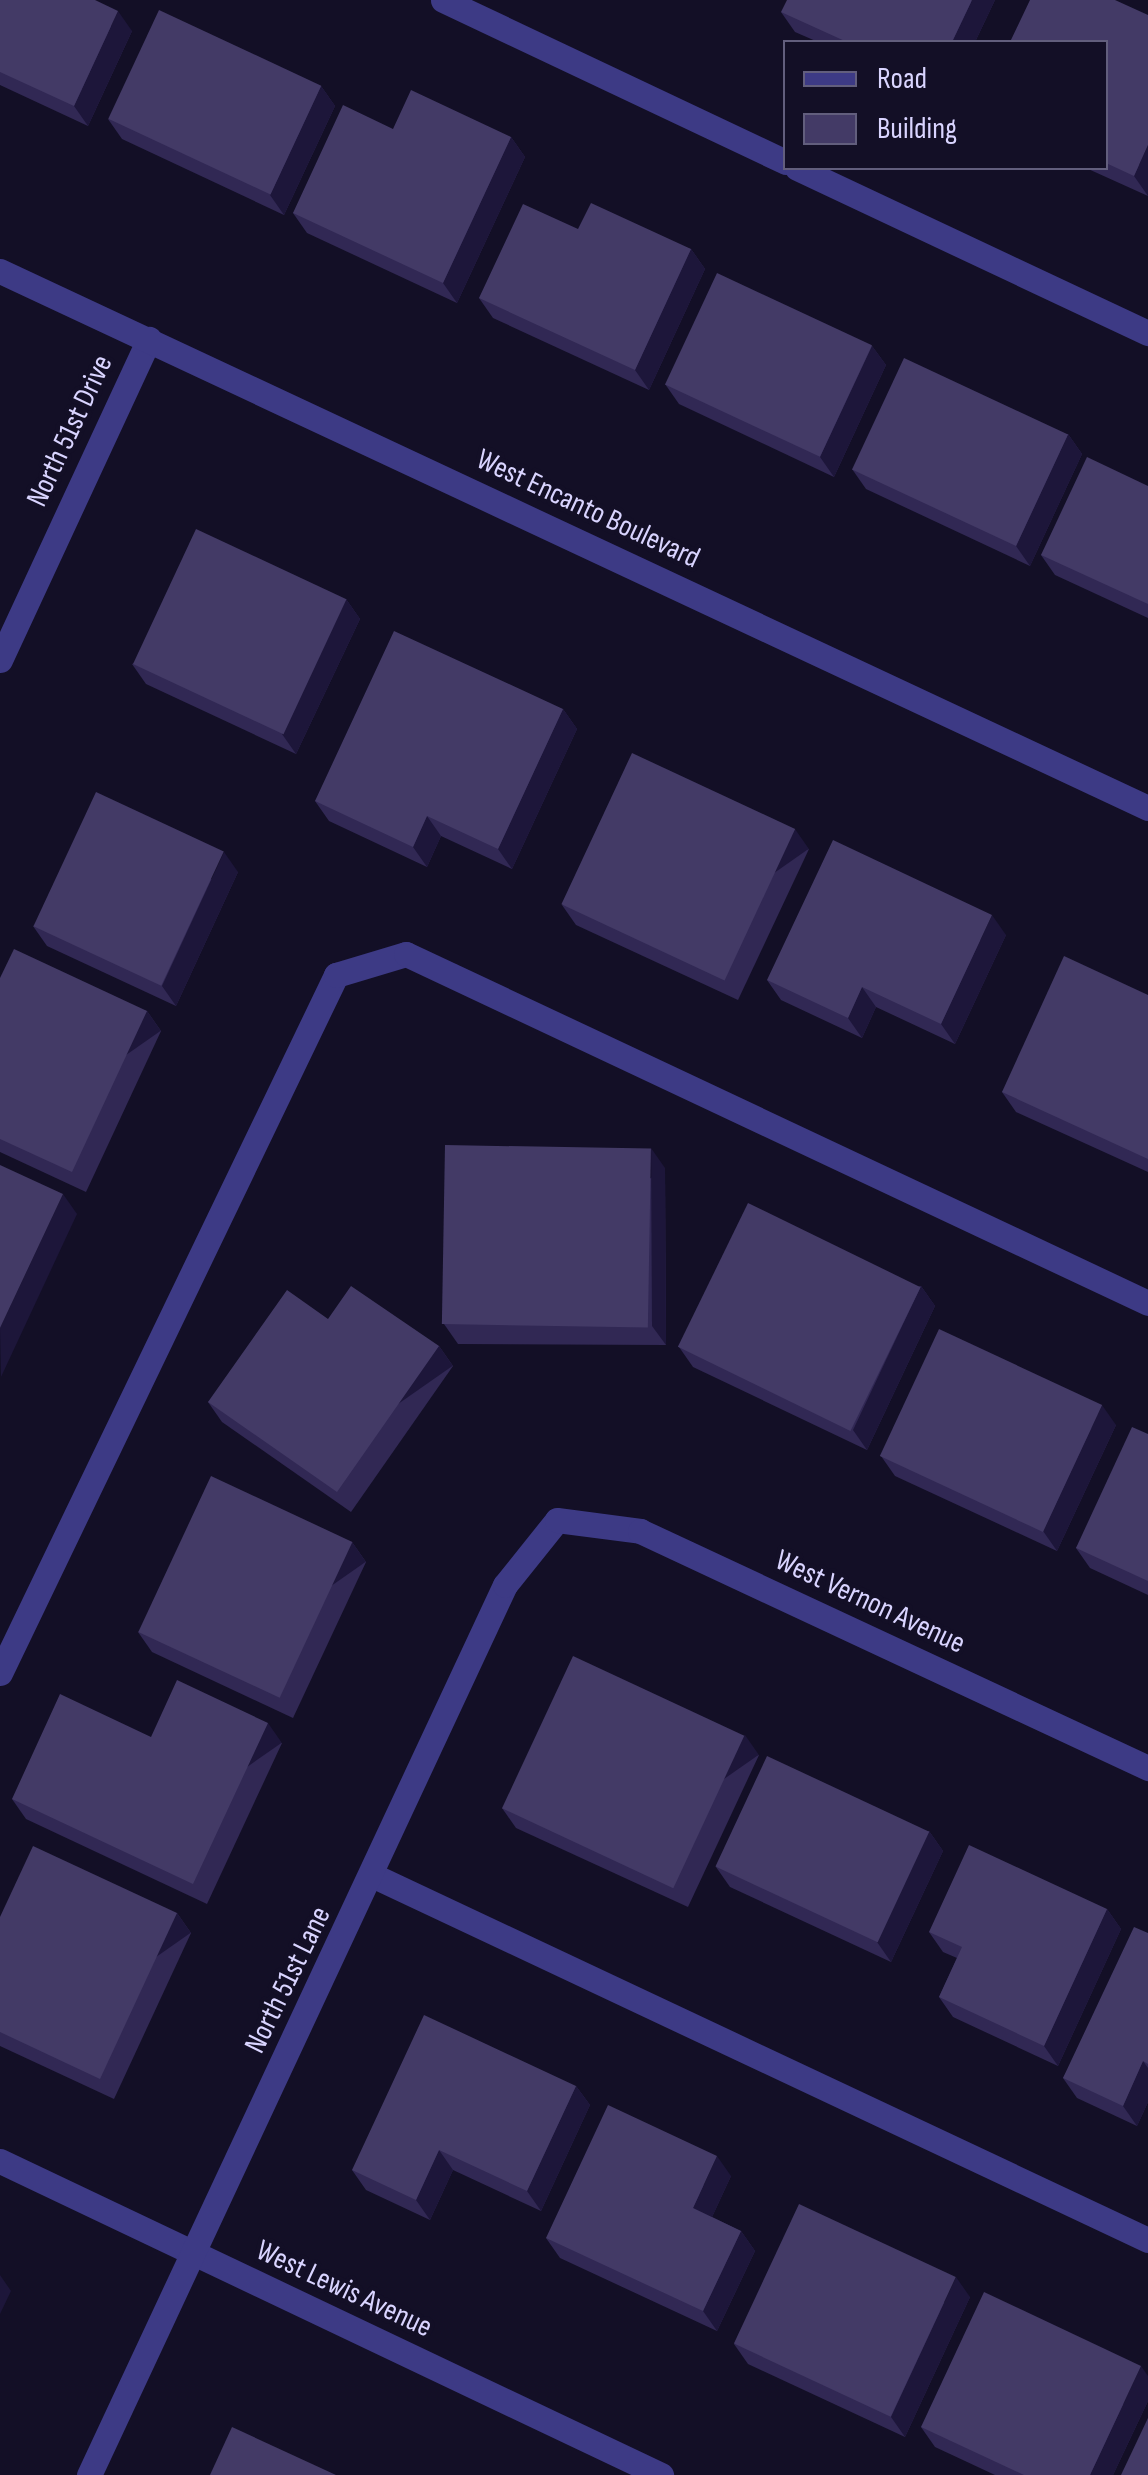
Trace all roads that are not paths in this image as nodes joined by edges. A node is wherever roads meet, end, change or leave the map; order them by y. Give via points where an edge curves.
1 (443, 0) edge
2 (783, 161) edge
3 (802, 170) edge
4 (0, 271) edge
5 (1148, 333) edge
6 (149, 339) junction
7 (0, 660) edge
8 (1148, 808) edge
9 (1148, 1303) edge
10 (557, 1520) joint
11 (0, 1674) edge
12 (1148, 1768) edge
13 (374, 1876) junction
14 (0, 2161) edge
15 (1148, 2240) edge
16 (192, 2252) junction
17 (89, 2475) edge
18 (661, 2475) edge

1 - 2 street
3 - 5 street
4 - 6 street, West Encanto Boulevard
6 - 7 street, North 51st Drive
6 - 8 street, West Encanto Boulevard
9 - 11 street via 406,954 336,975
10 - 12 street, West Vernon Avenue via 640,1531
10 - 13 street, North 51st Lane via 505,1585
13 - 15 street
13 - 16 street, North 51st Lane
14 - 16 street, West Lewis Avenue
16 - 17 street, North 51st Lane
16 - 18 street, West Lewis Avenue

